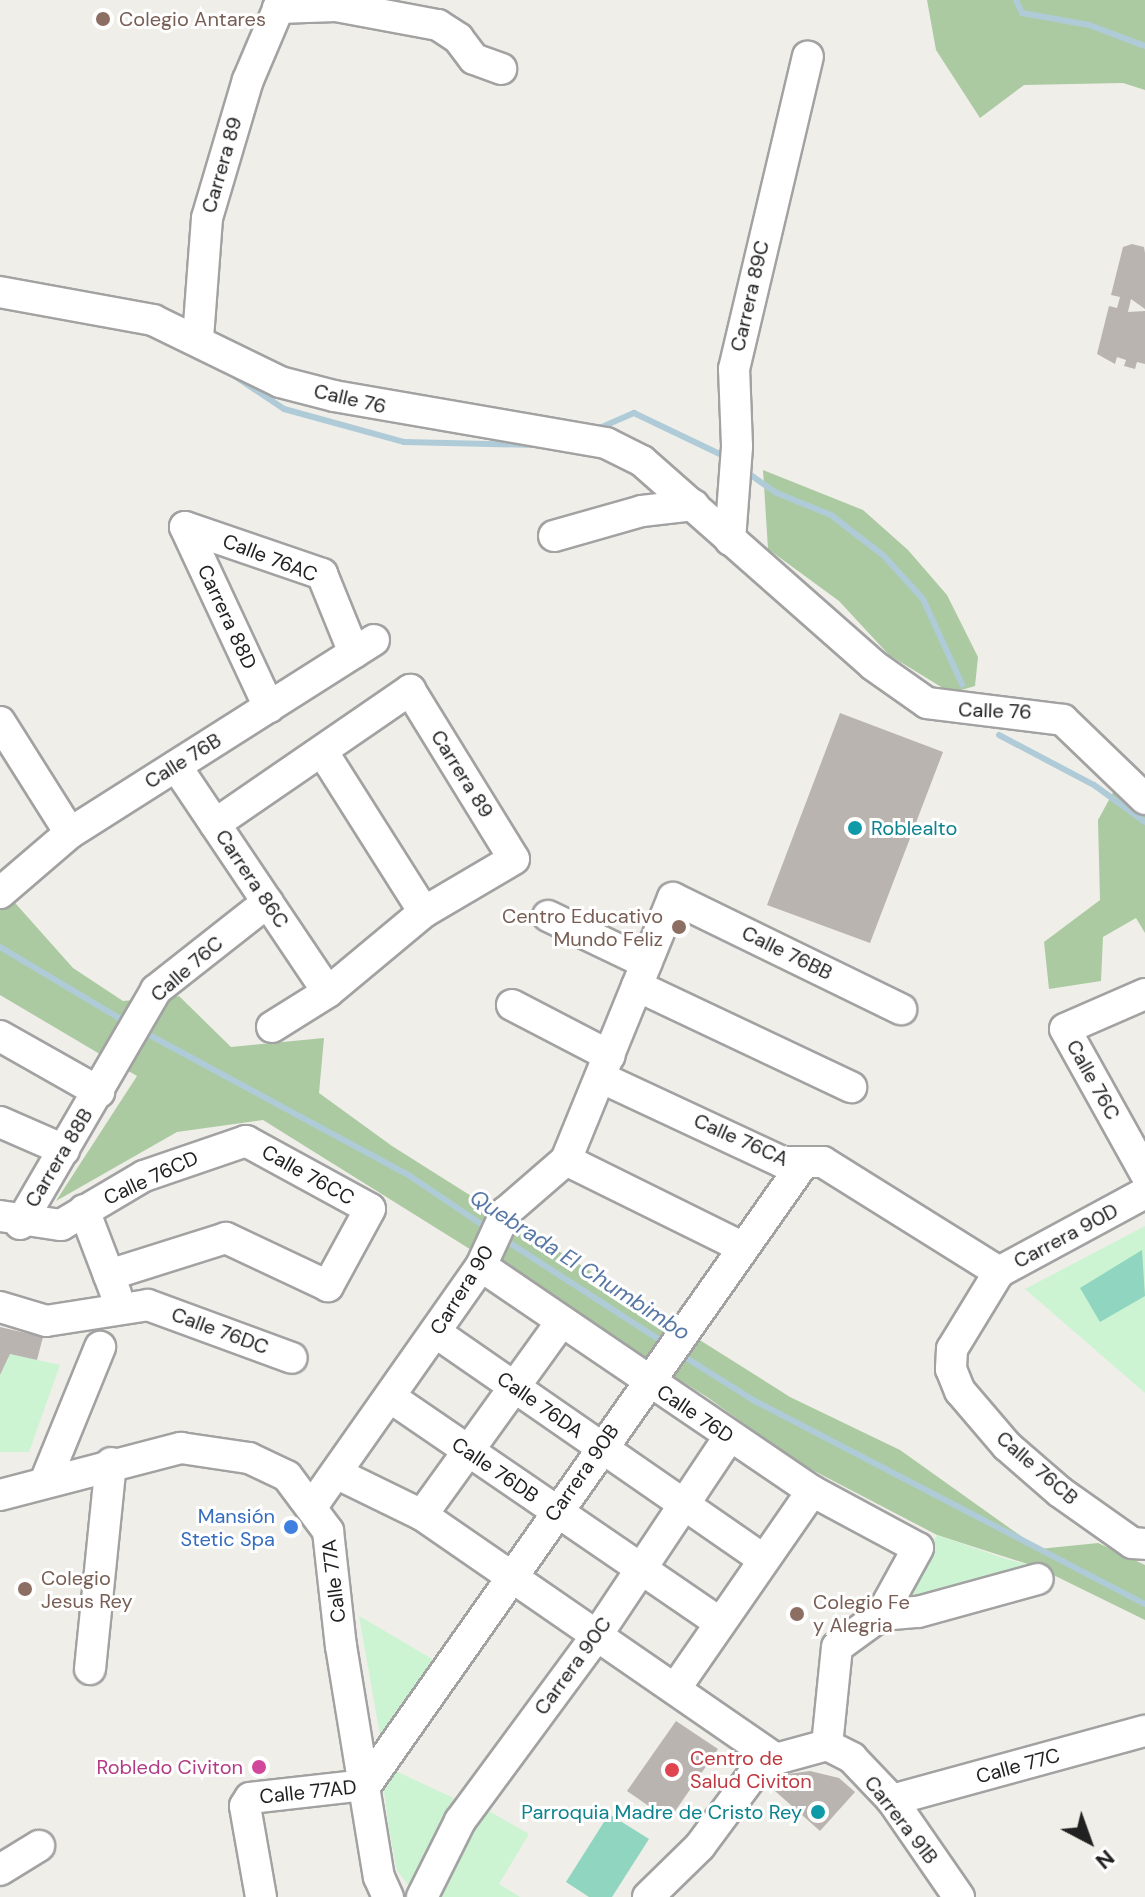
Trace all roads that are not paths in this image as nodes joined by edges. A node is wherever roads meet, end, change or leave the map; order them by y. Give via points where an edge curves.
1 (280, 4) edge
2 (808, 57) dead end
3 (501, 69) dead end
4 (0, 292) edge
5 (198, 338) junction
6 (694, 505) junction
7 (185, 527) joint
8 (554, 536) dead end
9 (730, 540) junction
10 (364, 647) joint
11 (269, 707) junction
12 (0, 722) edge
13 (324, 754) junction
14 (10, 759) edge
15 (176, 766) junction
16 (1145, 799) edge
17 (215, 824) junction
18 (70, 833) junction
19 (0, 893) edge
20 (673, 898) joint
21 (268, 902) junction
22 (424, 912) junction
23 (548, 916) dead end
24 (641, 975) junction
25 (328, 992) junction
26 (1145, 994) edge
27 (512, 1005) dead end
28 (901, 1009) dead end
29 (272, 1027) dead end
30 (0, 1036) edge
31 (606, 1067) junction
32 (851, 1087) dead end
33 (99, 1092) junction
34 (0, 1122) edge
35 (246, 1141) joint
36 (64, 1150) junction
37 (566, 1160) junction
38 (802, 1165) junction
39 (1145, 1173) edge
40 (1145, 1193) edge
41 (73, 1218) junction
42 (10, 1220) edge
43 (742, 1247) junction
44 (481, 1266) junction
45 (999, 1272) junction
46 (109, 1275) junction
47 (135, 1306) junction
48 (0, 1307) edge
49 (561, 1322) junction
50 (435, 1332) junction
51 (100, 1347) dead end
52 (292, 1358) dead end
53 (951, 1369) joint
54 (645, 1381) junction
55 (514, 1388) junction
56 (390, 1397) junction
57 (729, 1437) junction
58 (600, 1446) junction
59 (468, 1451) junction
60 (111, 1463) junction
61 (336, 1473) junction
62 (45, 1482) junction
63 (812, 1491) junction
64 (0, 1495) edge
65 (684, 1504) junction
66 (313, 1505) junction
67 (556, 1511) junction
68 (422, 1515) junction
69 (1145, 1544) edge
70 (764, 1560) junction
71 (641, 1569) junction
72 (511, 1575) junction
73 (1038, 1579) dead end
74 (881, 1615) junction
75 (720, 1623) junction
76 (597, 1635) junction
77 (90, 1669) dead end
78 (675, 1689) junction
79 (1145, 1731) edge
80 (827, 1745) junction
81 (776, 1759) junction
82 (366, 1785) junction
83 (892, 1800) junction
84 (39, 1846) dead end
85 (0, 1870) edge
86 (261, 1897) edge
87 (388, 1897) edge
88 (422, 1897) edge
89 (648, 1897) edge
90 (959, 1897) edge

1 - 3 street via 336,6 438,25 458,38 474,59
1 - 5 street, Carrera 89 via 248,80 207,218
2 - 9 street, Carrera 89C via 734,369 737,446
4 - 5 street, Calle 76 via 153,320
5 - 6 street, Calle 76 via 280,382 410,412 606,443 642,461
6 - 8 street via 642,511
6 - 9 street, Calle 76
7 - 10 street, Calle 76AC via 322,574
7 - 11 street, Carrera 88D
9 - 16 street, Calle 76 via 873,665 927,703 1063,720
10 - 11 street, Calle 76B
11 - 15 street, Calle 76B
12 - 14 street
13 - 17 street
13 - 22 street
13 - 22 street, Carrera 89 via 410,690 514,859
14 - 18 street
15 - 17 street, Carrera 86C
15 - 18 street, Calle 76B
17 - 21 street, Carrera 86C
18 - 19 street, Calle 76B
20 - 24 street, Carrera 90
20 - 28 street, Calle 76BB
21 - 25 street, Carrera 86C
21 - 33 street, Calle 76C via 156,990 120,1043
22 - 25 street
23 - 24 street
24 - 31 street, Carrera 90
24 - 32 street
25 - 29 street
26 - 39 street, Calle 76C via 1065,1029
27 - 31 street, Calle 76CA
30 - 33 street
31 - 37 street, Carrera 90
31 - 38 street, Calle 76CA via 782,1162
33 - 36 street, Carrera 88B
34 - 36 street
35 - 41 street, Calle 76CD via 144,1176
35 - 46 street, Calle 76CC via 370,1209 328,1286 226,1238
36 - 42 street, Carrera 88B
37 - 43 street
37 - 44 street, Carrera 90 via 506,1212
38 - 43 street, Carrera 90B
38 - 45 street, Calle 76CA via 823,1162
40 - 45 street, Carrera 90D
41 - 42 street
41 - 46 street
43 - 54 street, Carrera 90B
44 - 49 street, Calle 76D
44 - 50 street, Carrera 90
45 - 53 street, Carrera 90D via 952,1349
46 - 47 street
47 - 48 street via 46,1321
47 - 52 street, Calle 76DC
49 - 54 street, Calle 76D
49 - 55 street
50 - 55 street, Calle 76DA
50 - 56 street, Carrera 90
51 - 62 street
53 - 69 street, Calle 76CB via 960,1391 1007,1446 1060,1492 1132,1543
54 - 57 street, Calle 76D
54 - 58 street, Carrera 90B
55 - 58 street, Calle 76DA
55 - 59 street
56 - 59 street, Calle 76DB
56 - 61 street, Carrera 90
57 - 63 street, Calle 76D
57 - 65 street, Carrera 90C
58 - 65 street, Calle 76DA
58 - 67 street, Carrera 90B
59 - 67 street, Calle 76DB
59 - 68 street
60 - 62 street, Calle 77A
60 - 66 street, Calle 77A via 181,1448 249,1458 287,1476
60 - 77 street
61 - 66 street, Carrera 90
61 - 68 street
62 - 64 street, Calle 77A
63 - 70 street
63 - 74 street, Calle 76D via 918,1548
65 - 70 street, Calle 76DA
65 - 71 street, Carrera 90C
66 - 82 street, Calle 77A via 328,1531
67 - 71 street, Calle 76DB
67 - 72 street, Carrera 90B
68 - 72 street
70 - 75 street
71 - 75 street, Calle 76DB
71 - 76 street, Carrera 90C
72 - 76 street
72 - 82 street, Carrera 90B
73 - 74 street via 918,1612
74 - 80 street via 837,1647
75 - 78 street
76 - 78 street
76 - 88 street, Carrera 90C via 460,1821
78 - 81 street
79 - 83 street, Calle 77C
80 - 81 street
80 - 83 street, Carrera 91B via 852,1758
81 - 89 street via 752,1776 700,1846
82 - 86 street, Calle 77AD via 250,1798 245,1806
82 - 87 street, Calle 77A via 379,1877
83 - 90 street, Carrera 91B
84 - 85 street

